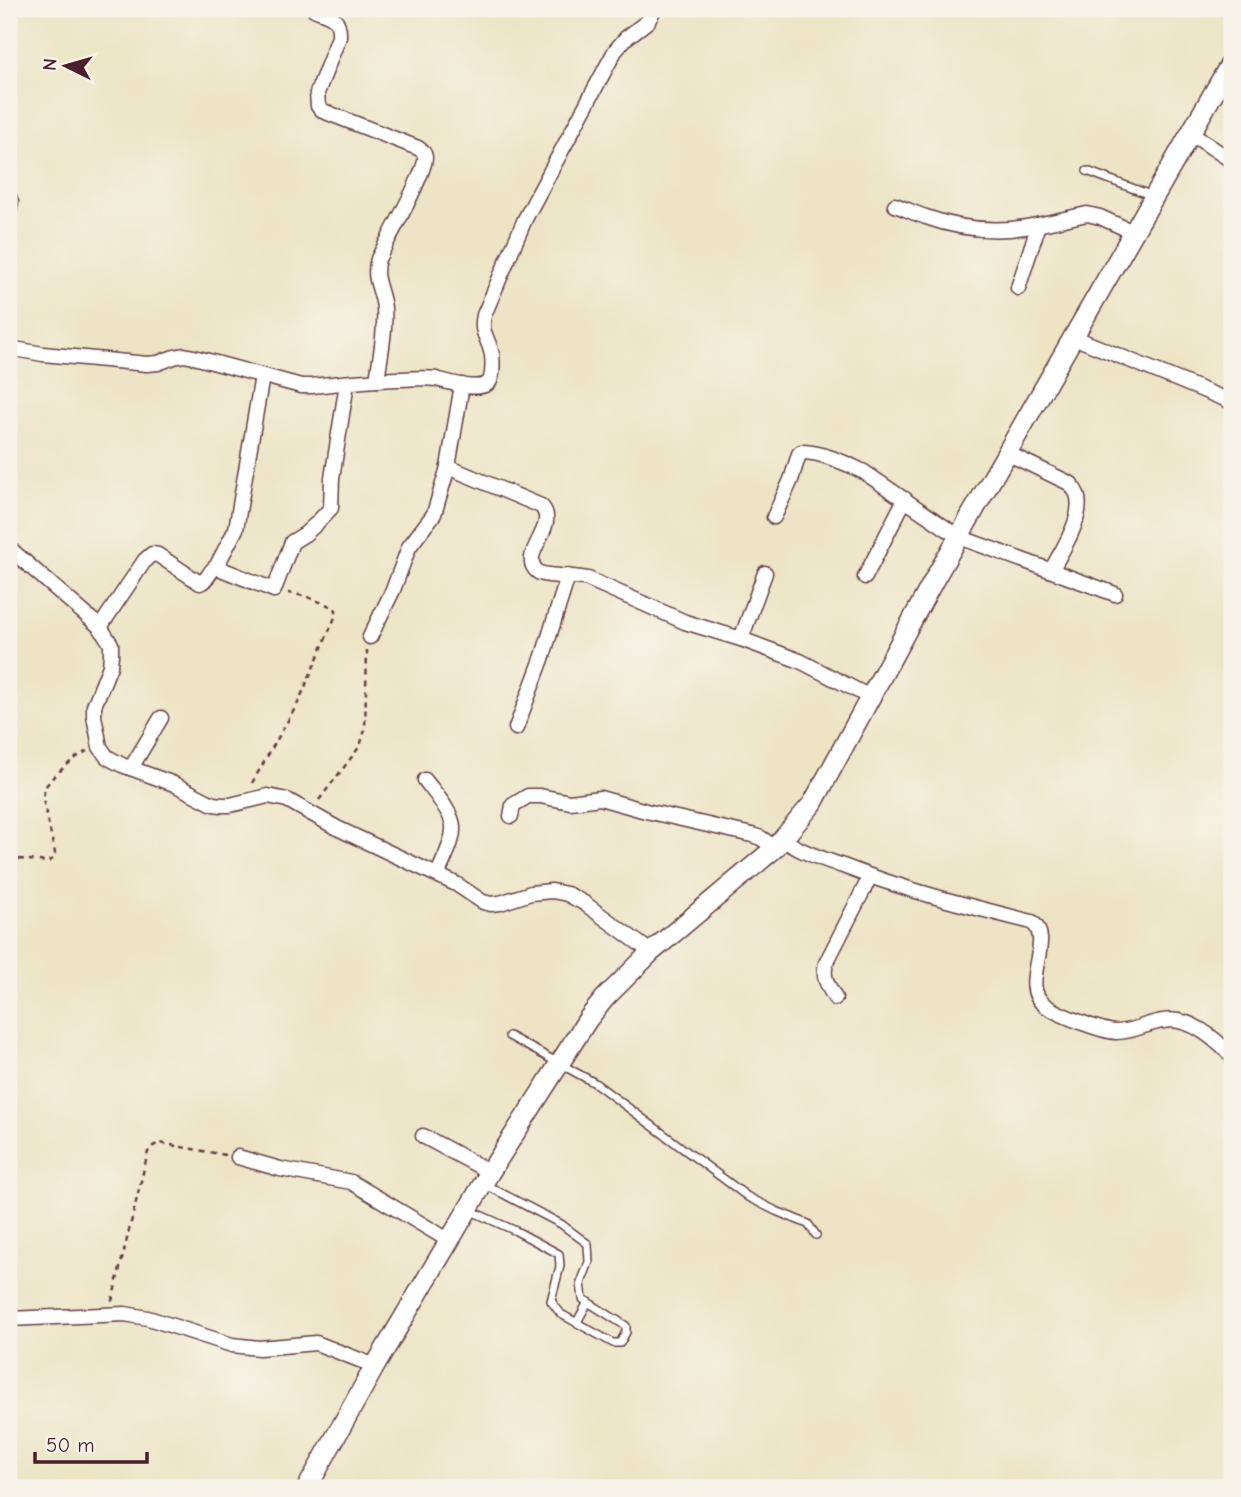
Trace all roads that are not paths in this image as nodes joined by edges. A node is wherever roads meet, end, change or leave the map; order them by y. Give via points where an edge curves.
1 (314, 9) edge
2 (654, 9) edge
3 (1232, 61) edge
4 (1189, 133) junction
5 (1232, 161) edge
6 (1087, 171) dead end
7 (1154, 196) junction
8 (9, 197) edge
9 (895, 205) dead end
10 (9, 213) edge
11 (1037, 225) junction
12 (1133, 232) junction
13 (1018, 288) dead end
14 (1073, 337) junction
15 (9, 348) edge
16 (262, 376) junction
17 (377, 380) junction
18 (347, 383) junction
19 (462, 385) junction
20 (1232, 402) edge
21 (1007, 453) junction
22 (448, 467) junction
23 (905, 499) junction
24 (774, 517) dead end
25 (959, 537) junction
26 (9, 548) edge
27 (216, 567) junction
28 (1052, 569) junction
29 (765, 573) dead end
30 (568, 576) junction
31 (865, 577) dead end
32 (1115, 594) dead end
33 (100, 627) junction
34 (370, 637) road end
35 (741, 639) junction
36 (870, 697) junction
37 (161, 718) dead end
38 (516, 728) dead end
39 (131, 768) junction
40 (425, 780) dead end
41 (511, 816) dead end
42 (780, 844) junction
43 (438, 874) junction
44 (870, 877) junction
45 (651, 952) junction
46 (835, 998) dead end
47 (509, 1036) dead end
48 (1232, 1056) edge
49 (559, 1064) junction
50 (423, 1136) dead end
51 (238, 1157) road end
52 (487, 1178) junction
53 (468, 1210) junction
54 (816, 1235) dead end
55 (450, 1241) junction
56 (588, 1302) junction
57 (9, 1319) edge
58 (577, 1322) junction
59 (375, 1366) junction
60 (307, 1488) edge

1 - 17 street via 332,16 340,28 317,93 318,106 418,148 425,156 376,267 384,308
2 - 19 street via 648,21 620,44 525,219 482,323 491,351 490,382
3 - 4 street
4 - 5 street
4 - 7 street
6 - 7 lane
7 - 12 street
8 - 10 street
9 - 11 street via 925,217 988,230
11 - 12 street via 1087,214
11 - 13 street
12 - 14 street
14 - 20 street
14 - 21 street
15 - 16 street via 147,364 184,355
16 - 18 street via 301,386
16 - 27 street via 236,529
17 - 18 street
17 - 19 street via 425,378
18 - 27 street via 331,508 292,542 274,590
19 - 22 street
21 - 25 street
21 - 28 street via 1071,484 1077,493 1075,524
22 - 30 street via 541,506 547,520 532,561 545,575
22 - 34 street via 434,514 409,547
23 - 24 street via 854,467 805,451 799,454
23 - 25 street
23 - 31 street
25 - 28 street
25 - 36 street
26 - 33 street
27 - 33 street via 200,583 152,554
28 - 32 street
29 - 35 street
30 - 35 street via 588,579 685,622
30 - 38 street
33 - 39 street via 111,644 110,666 94,706 100,747 107,757
35 - 36 street via 800,661
36 - 42 street via 817,795
37 - 39 street
39 - 43 street via 213,804 276,796
40 - 43 street via 454,826
41 - 42 street via 513,805 527,796 570,802 600,798
42 - 44 street
42 - 45 street
43 - 45 street via 491,904 531,893 567,894
44 - 46 street via 826,963 825,982
44 - 48 street via 1032,922 1040,939 1035,994 1045,1006 1107,1031 1176,1020 1208,1035
45 - 49 street via 596,1009
47 - 49 lane
49 - 52 street
49 - 54 lane via 595,1083 748,1197 808,1224
50 - 52 street
51 - 55 street via 351,1182
52 - 53 street
52 - 56 lane via 588,1244 589,1262 582,1283 583,1299
53 - 55 street
53 - 58 lane via 559,1254 551,1301 561,1314
55 - 59 street
56 - 58 lane
56 - 58 lane via 626,1326 620,1343
57 - 59 street via 125,1314 232,1345 259,1348 316,1343
59 - 60 street

